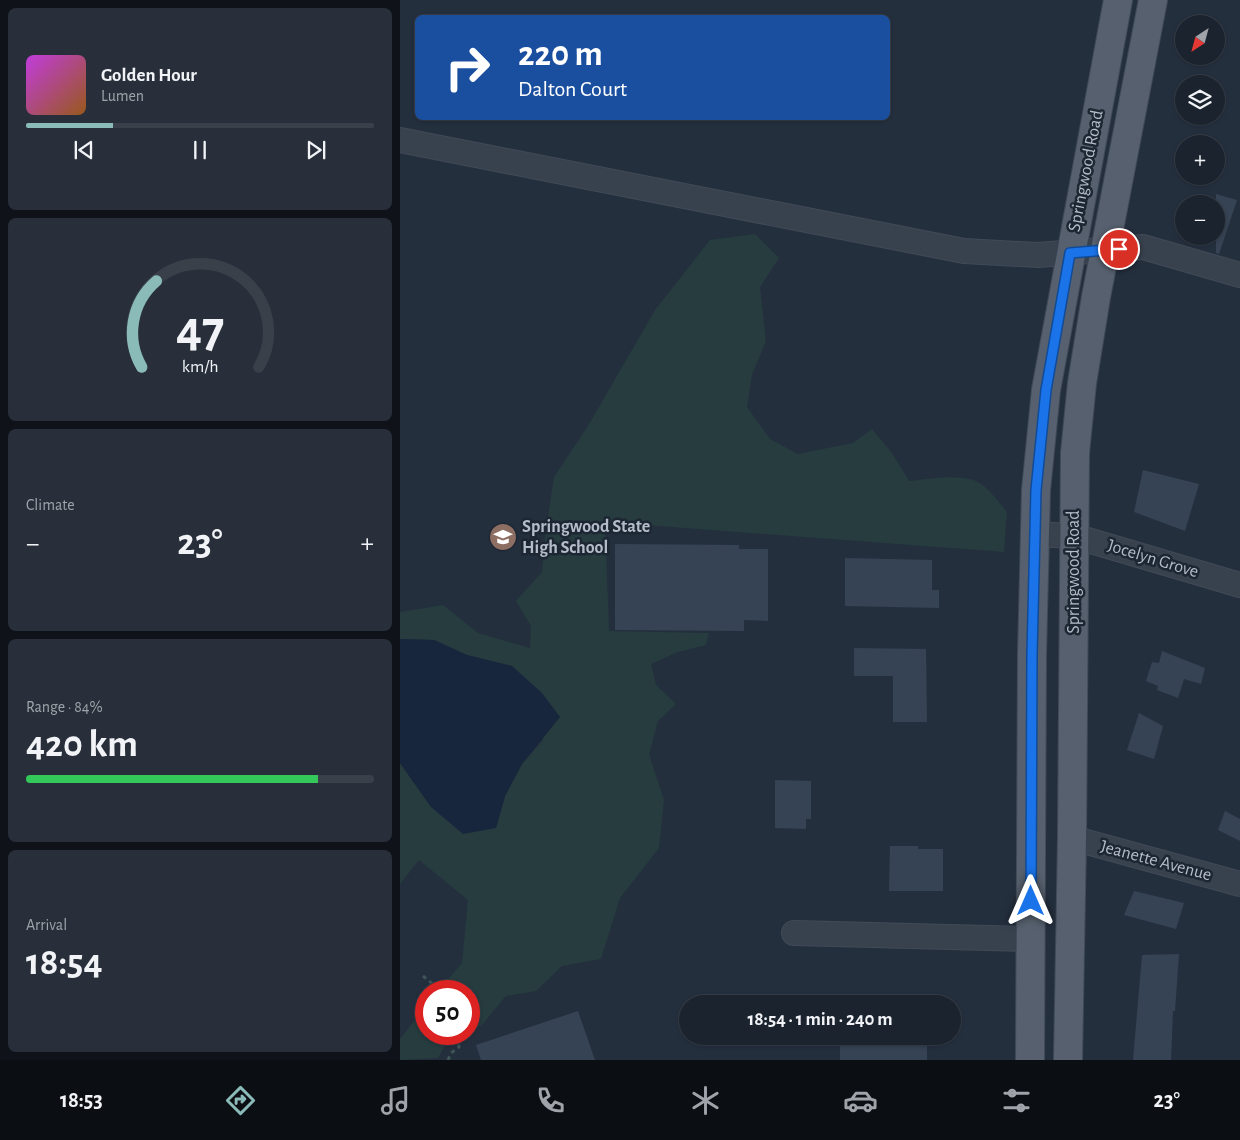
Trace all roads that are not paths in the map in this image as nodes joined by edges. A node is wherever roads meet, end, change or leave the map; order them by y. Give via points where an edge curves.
1 (1118, 0) edge
2 (1153, 0) edge
3 (400, 140) edge
4 (1106, 250) junction
5 (1070, 253) junction
6 (1240, 275) edge
7 (1035, 534) junction
8 (1074, 536) junction
9 (1240, 586) edge
10 (1072, 838) junction
11 (1240, 884) edge
12 (794, 933) dead end
13 (1031, 939) junction
14 (1030, 1060) edge
15 (1068, 1060) edge

1 - 5 main road, Springwood Road
2 - 4 main road, Springwood Road
3 - 5 street via 964,251 1038,255
4 - 5 street
4 - 6 street via 1144,247
4 - 8 main road, Springwood Road via 1082,383 1075,453
5 - 7 main road, Springwood Road via 1046,390
7 - 8 street, Jocelyn Grove
7 - 13 main road, Springwood Road
8 - 9 street, Jocelyn Grove
8 - 10 main road, Springwood Road
10 - 11 street, Jeanette Avenue
10 - 15 main road, Springwood Road
12 - 13 street
13 - 14 main road, Springwood Road

